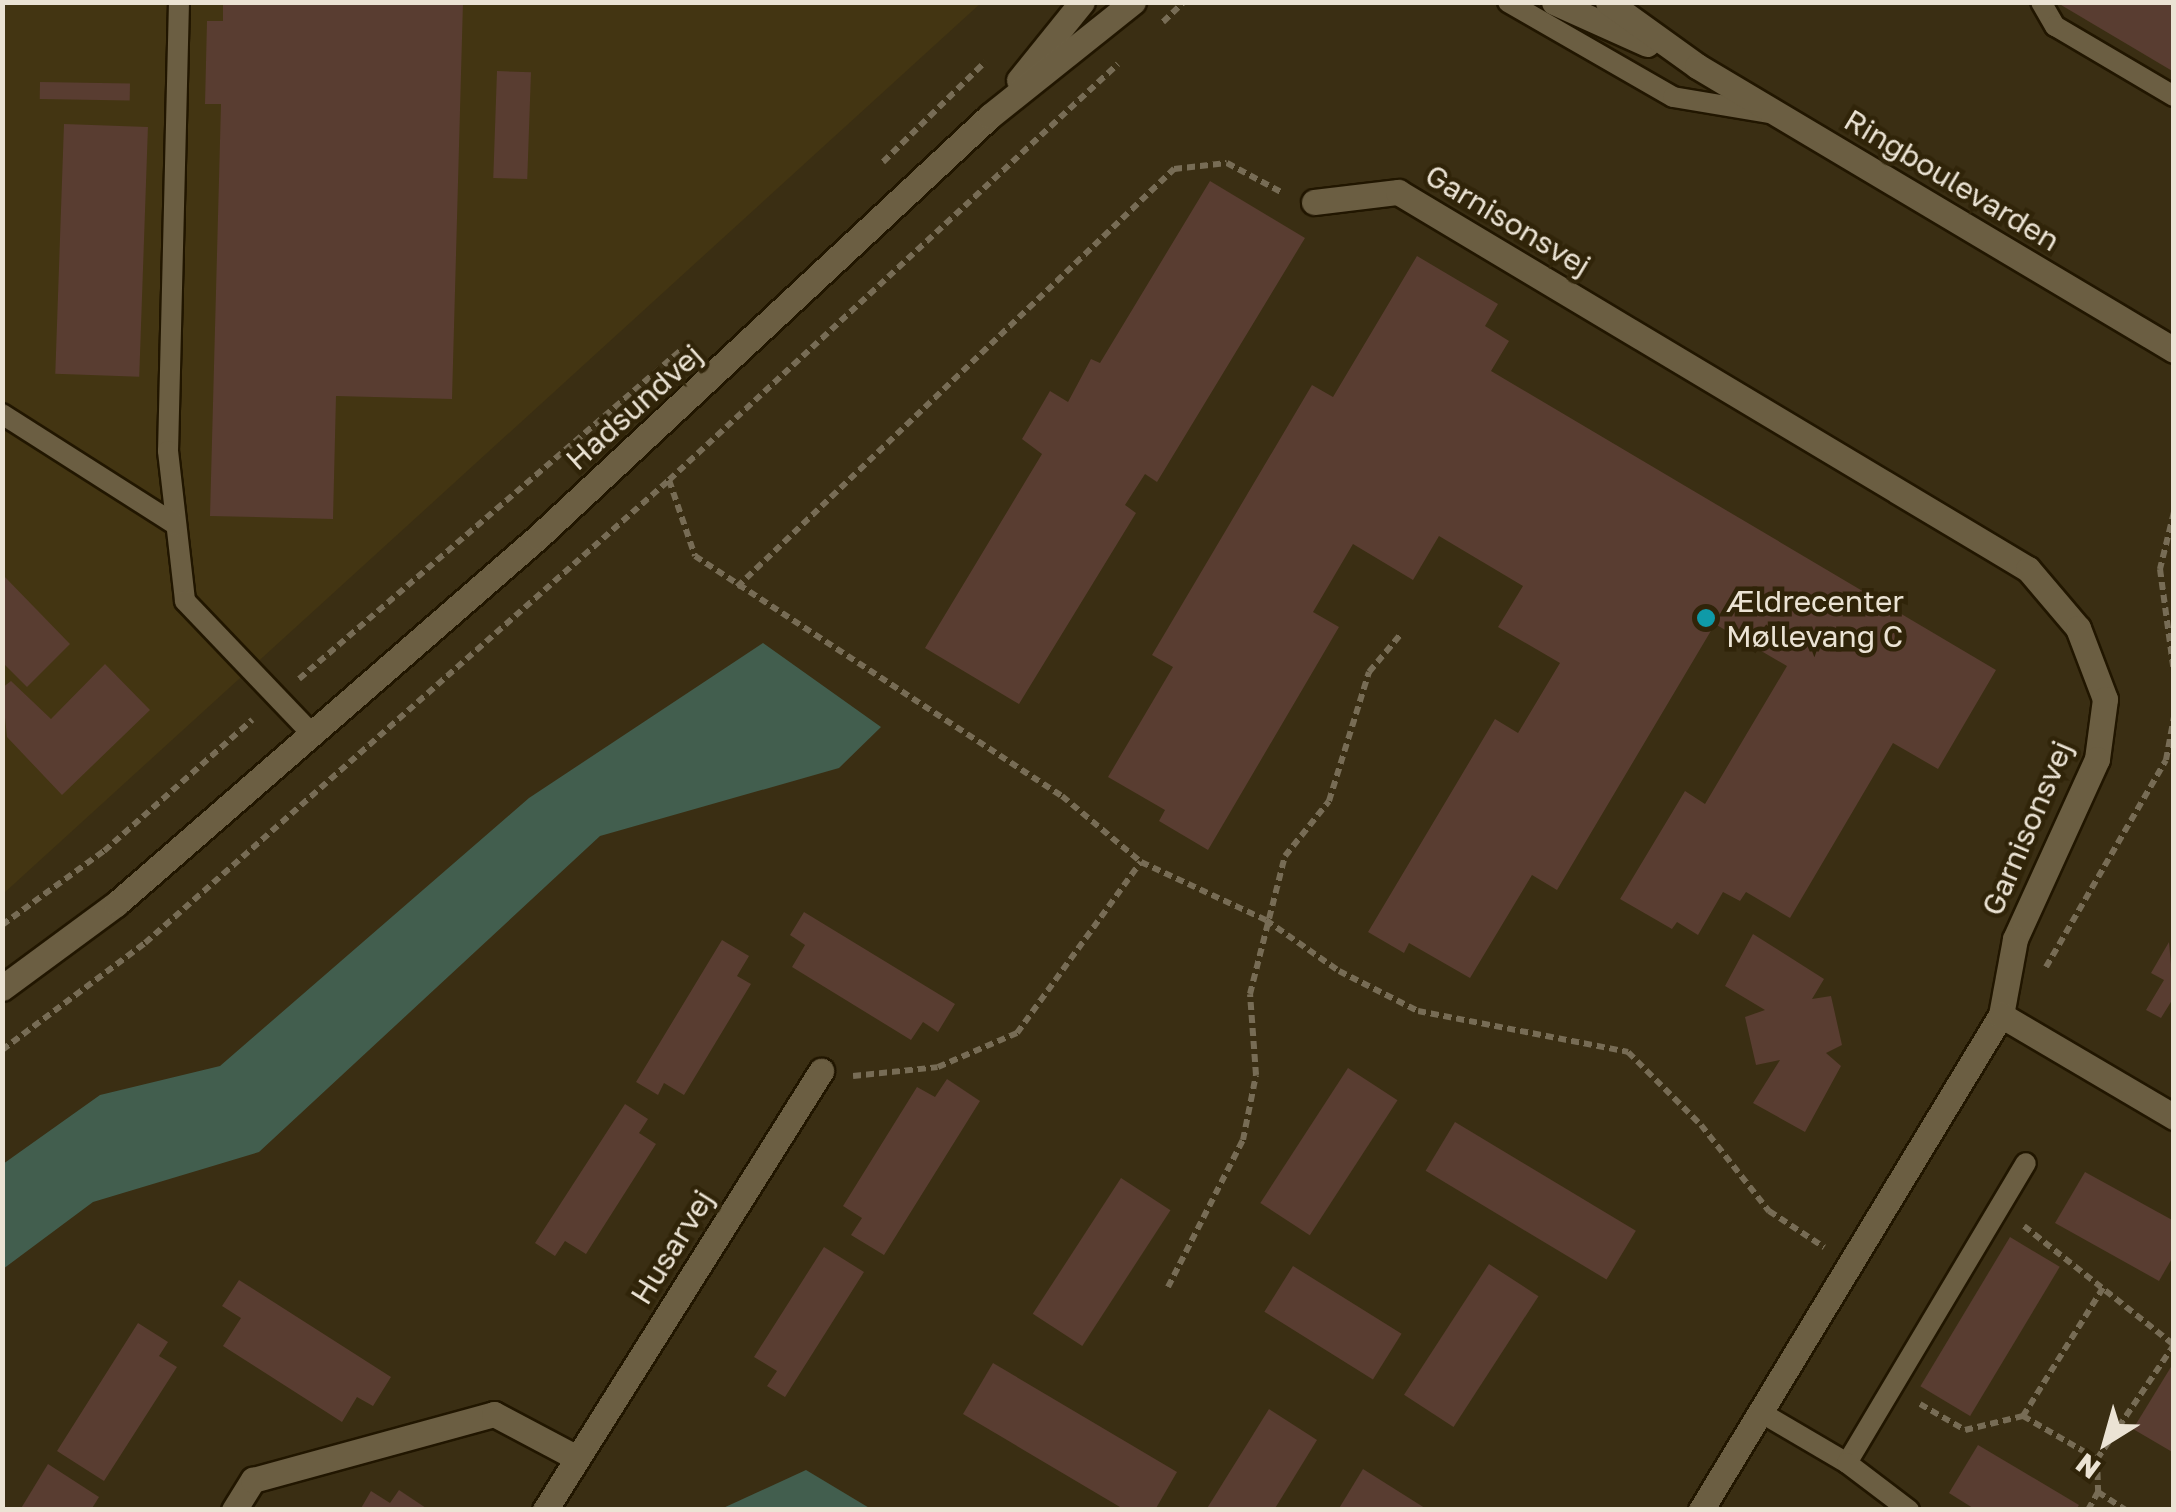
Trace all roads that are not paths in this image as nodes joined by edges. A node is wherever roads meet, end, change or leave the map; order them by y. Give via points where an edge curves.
1 (179, 2) edge
2 (1082, 2) edge
3 (1133, 2) edge
4 (1508, 2) edge
5 (1554, 2) edge
6 (1608, 2) edge
7 (2041, 2) edge
8 (1697, 66) junction
9 (2174, 96) edge
10 (1778, 114) junction
11 (990, 116) junction
12 (1314, 202) road end
13 (2174, 350) edge
14 (2, 414) edge
15 (176, 526) junction
16 (312, 734) junction
17 (2, 988) edge
18 (2001, 1015) junction
19 (821, 1071) road end
20 (2174, 1117) edge
21 (2026, 1163) dead end
22 (1760, 1412) junction
23 (578, 1458) junction
24 (1847, 1463) junction
25 (234, 1510) edge
26 (545, 1510) edge
27 (1700, 1510) edge
28 (1910, 1510) edge

1 - 15 lane via 168,451
2 - 11 street, Hadsundvej
3 - 11 street, Hadsundvej
4 - 10 lane via 1673,97
5 - 8 street, Ringboulevarden
6 - 8 street, Ringboulevarden
7 - 9 lane via 2055,26
8 - 10 street, Ringboulevarden
10 - 13 street, Ringboulevarden
11 - 16 street, Hadsundvej via 751,345
12 - 18 street, Garnisonsvej via 1398,192 2028,569 2078,628 2105,699 2097,760 2014,939
14 - 15 lane
15 - 16 lane via 185,601
16 - 17 street, Hadsundvej via 116,904
18 - 20 street
18 - 22 street, Garnisonsvej
19 - 23 street, Husarvej
21 - 24 lane
22 - 24 lane
22 - 27 street, Garnisonsvej
23 - 25 street via 494,1414 253,1480
23 - 26 street, Husarvej
24 - 28 lane

